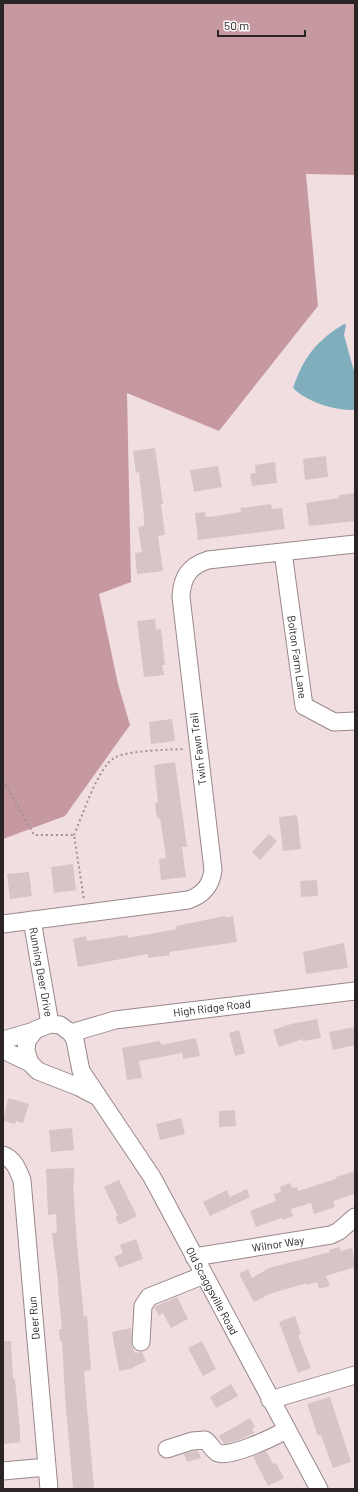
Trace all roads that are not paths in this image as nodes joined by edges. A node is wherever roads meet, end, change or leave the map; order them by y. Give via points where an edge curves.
1 (355, 544) edge
2 (282, 552) junction
3 (355, 721) edge
4 (32, 920) junction
5 (3, 924) edge
6 (355, 991) edge
7 (42, 1027) junction
8 (3, 1040) edge
9 (74, 1041) junction
10 (3, 1050) edge
11 (30, 1063) junction
12 (46, 1074) junction
13 (98, 1097) junction
14 (3, 1155) edge
15 (355, 1217) edge
16 (194, 1257) junction
17 (204, 1275) junction
18 (141, 1342) dead end
19 (355, 1375) edge
20 (270, 1400) junction
21 (286, 1430) junction
22 (167, 1449) dead end
23 (47, 1467) junction
24 (3, 1471) edge
25 (49, 1489) edge
26 (319, 1489) edge

1 - 2 street, Twin Fawn Trail
2 - 3 street, Bolton Farm Lane via 304,706 334,722
2 - 4 street, Twin Fawn Trail via 208,560 194,566 184,579 181,597 213,870 208,886 196,897 188,900
4 - 5 street, Twin Fawn Trail
4 - 7 street, Running Deer Drive
6 - 9 street, High Ridge Road via 115,1020
7 - 8 street
7 - 9 street via 60,1025
7 - 11 street via 29,1036 26,1051
9 - 12 street via 74,1060 67,1068 55,1074
9 - 13 street, Old Scaggsville Road via 81,1071
10 - 11 street
11 - 12 street
12 - 13 street, Old Scaggsville Road
13 - 16 street, Old Scaggsville Road via 152,1177
14 - 23 street, Deer Run via 9,1157 17,1167 22,1180
15 - 16 street, Wilnor Way via 331,1235
16 - 17 street, Old Scaggsville Road
17 - 18 street via 149,1297 143,1306
17 - 20 street, Old Scaggsville Road
19 - 20 street
20 - 21 street, Old Scaggsville Road
21 - 22 street via 264,1442 223,1454 214,1451 205,1440 192,1440
21 - 26 street, Old Scaggsville Road
23 - 24 street
23 - 25 street, Deer Run

